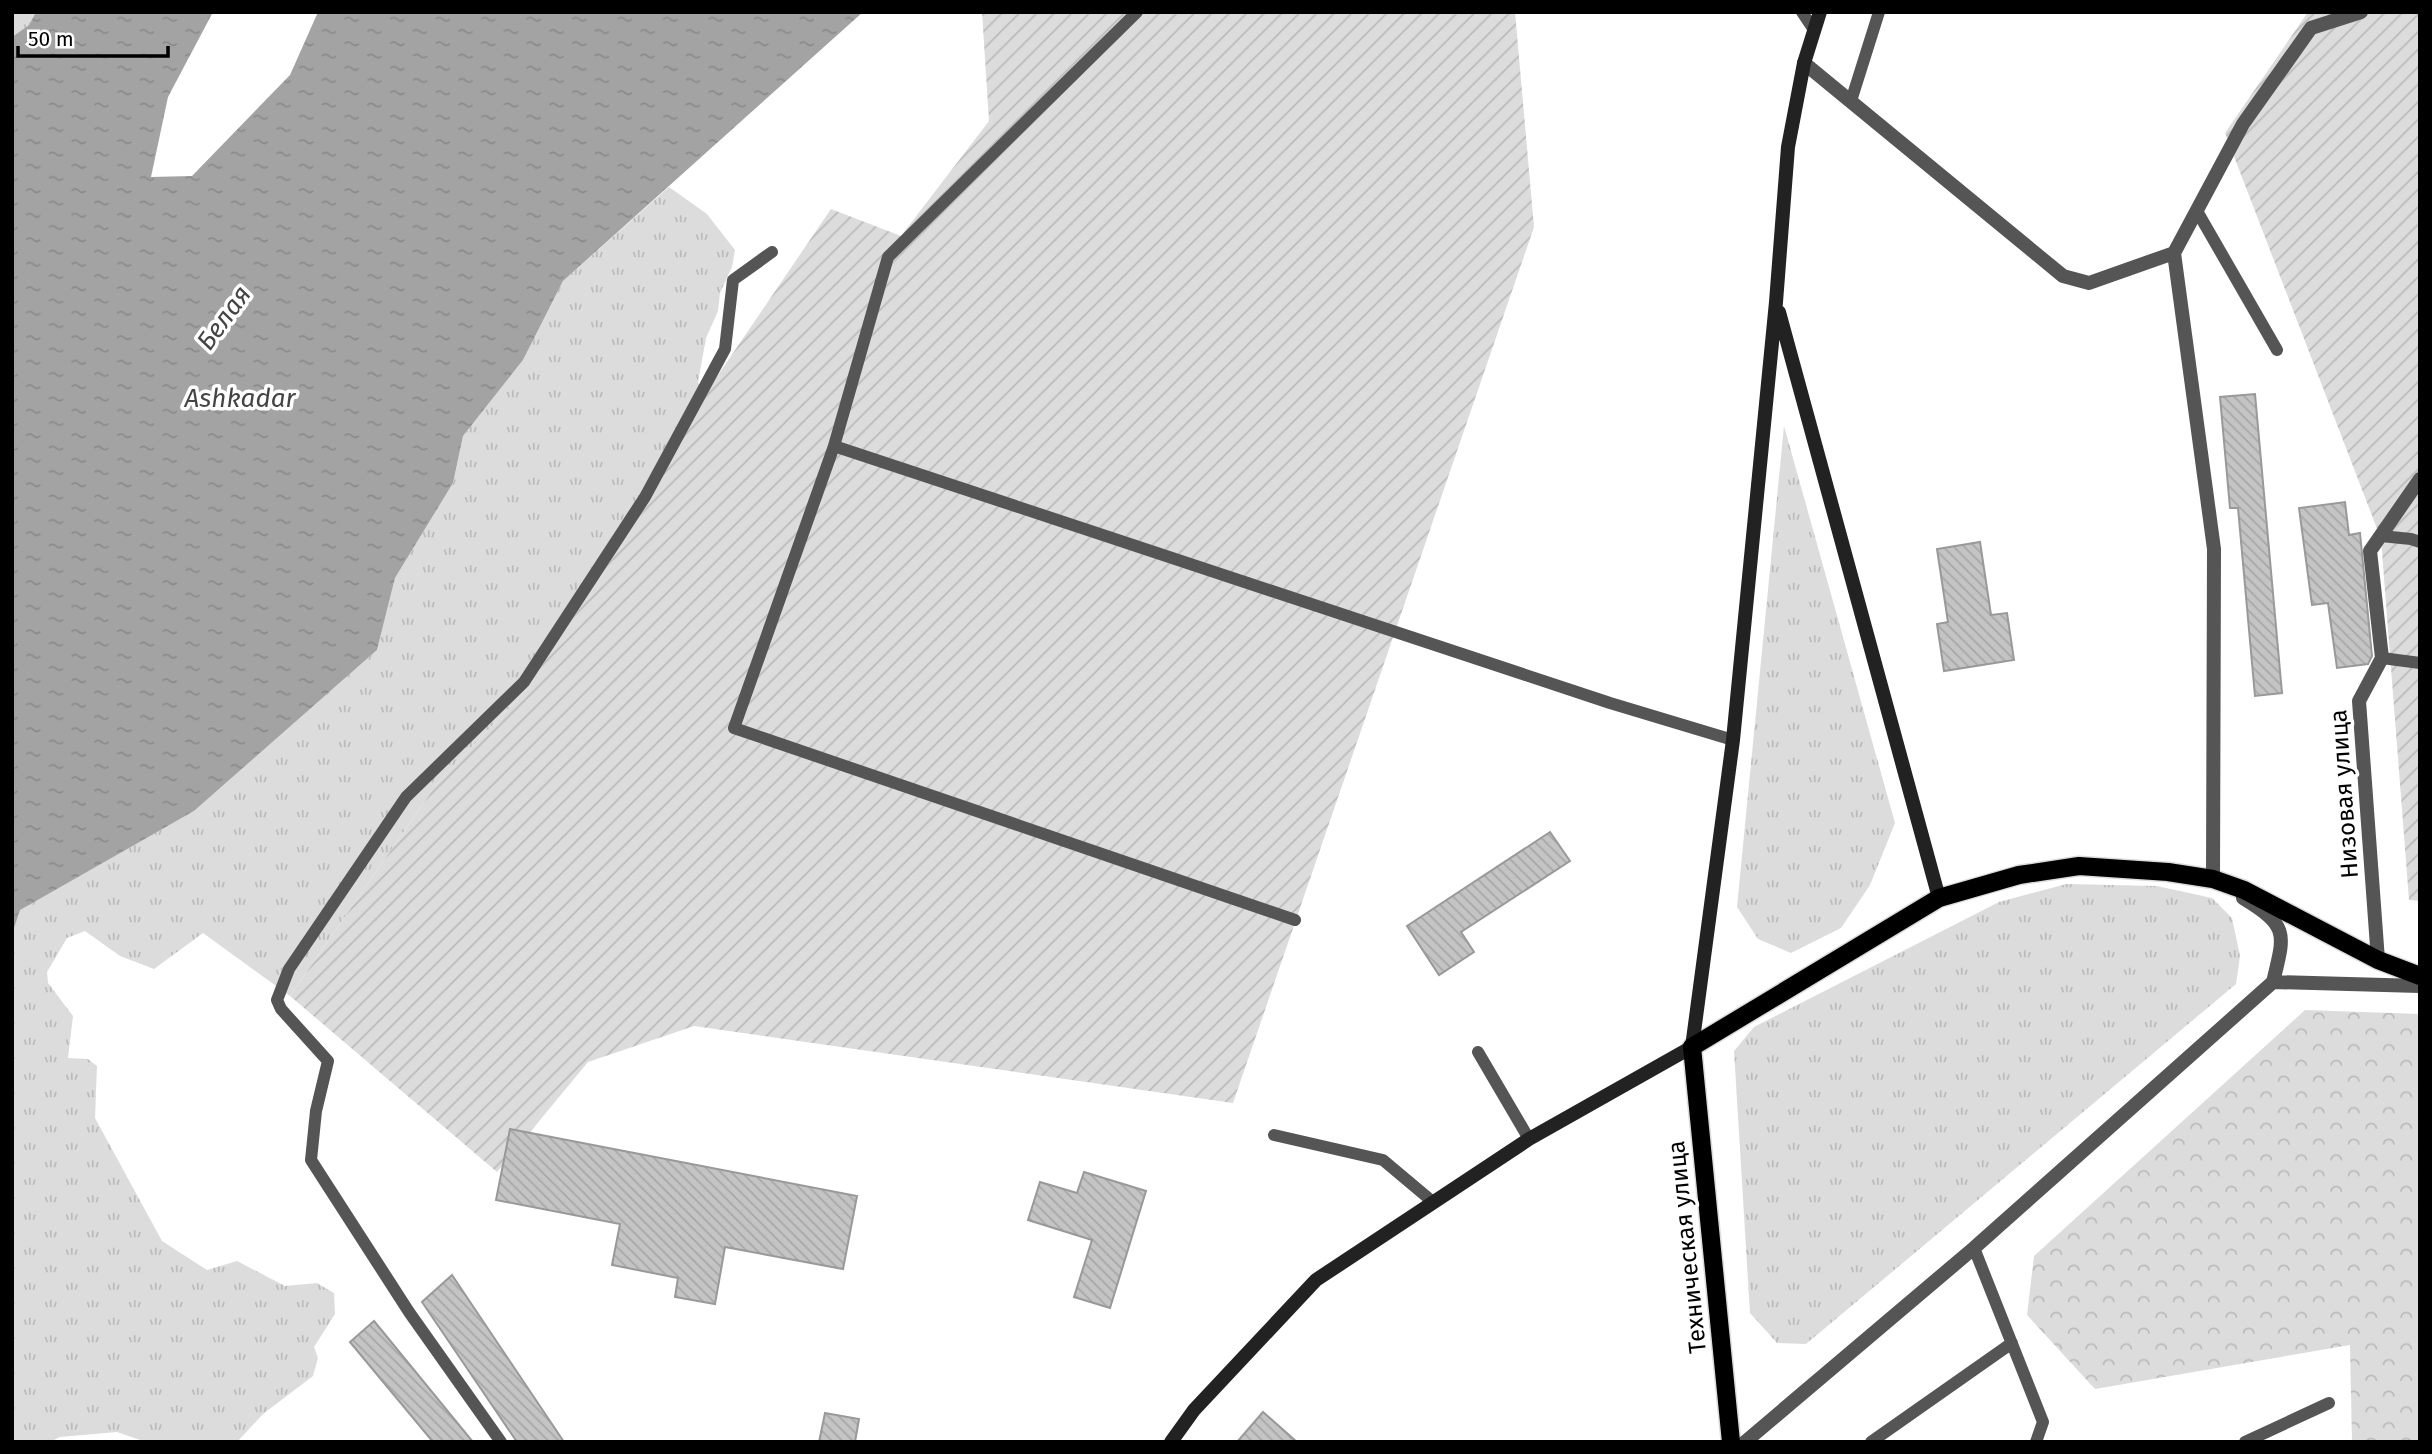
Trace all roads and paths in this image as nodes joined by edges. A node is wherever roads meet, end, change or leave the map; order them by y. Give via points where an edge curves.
1 (1137, 12) edge
2 (1802, 12) edge
3 (1820, 12) edge
4 (1879, 12) edge
5 (2361, 12) edge
6 (1814, 30) junction
7 (1804, 63) junction
8 (1851, 101) junction
9 (2197, 211) junction
10 (772, 252) dead end
11 (2174, 253) junction
12 (1776, 302) junction
13 (2277, 351) dead end
14 (834, 446) junction
15 (2420, 479) edge
16 (2381, 536) junction
17 (2420, 542) edge
18 (2382, 658) junction
19 (2420, 663) edge
20 (1733, 740) junction
21 (2213, 879) junction
22 (1939, 898) junction
23 (1295, 920) dead end
24 (2378, 960) junction
25 (2420, 976) edge
26 (2273, 982) junction
27 (2420, 986) edge
28 (1692, 1047) junction
29 (1478, 1052) dead end
30 (1274, 1135) dead end
31 (1529, 1139) junction
32 (1433, 1202) junction
33 (1974, 1248) junction
34 (2011, 1343) junction
35 (2329, 1403) dead end
36 (501, 1442) edge
37 (1171, 1442) edge
38 (1731, 1442) edge
39 (1745, 1442) edge
40 (1871, 1442) edge
41 (2036, 1442) edge
42 (2245, 1442) edge

1 - 14 lane via 888,257
2 - 6 lane
3 - 6 main road
4 - 8 lane
5 - 9 street via 2311,28 2243,124
6 - 7 main road
7 - 8 street
7 - 12 main road via 1788,147
8 - 11 street via 2063,276 2089,283
9 - 11 street
9 - 13 lane
10 - 36 lane via 733,280 725,349 645,497 524,682 406,797 289,969 277,1000 328,1061 311,1160 409,1312
11 - 21 street via 2214,549
12 - 20 main road
12 - 22 main road
14 - 20 lane
14 - 23 lane via 734,728
15 - 16 street
16 - 17 lane
16 - 18 street via 2370,551
18 - 19 lane
18 - 24 street, Низовая улица via 2358,701
20 - 28 main road
21 - 22 main road via 2079,866 2019,875
21 - 24 main road via 2285,910
21 - 26 street via 2264,911 2282,932
22 - 28 main road
24 - 25 main road
26 - 27 street
26 - 33 street
28 - 31 main road
28 - 38 main road, Техническая улица
29 - 31 lane
30 - 32 lane via 1383,1160
31 - 32 main road
32 - 37 main road via 1316,1280 1194,1410
33 - 34 lane
33 - 39 street
34 - 40 lane
34 - 41 lane via 2043,1422
35 - 42 lane

